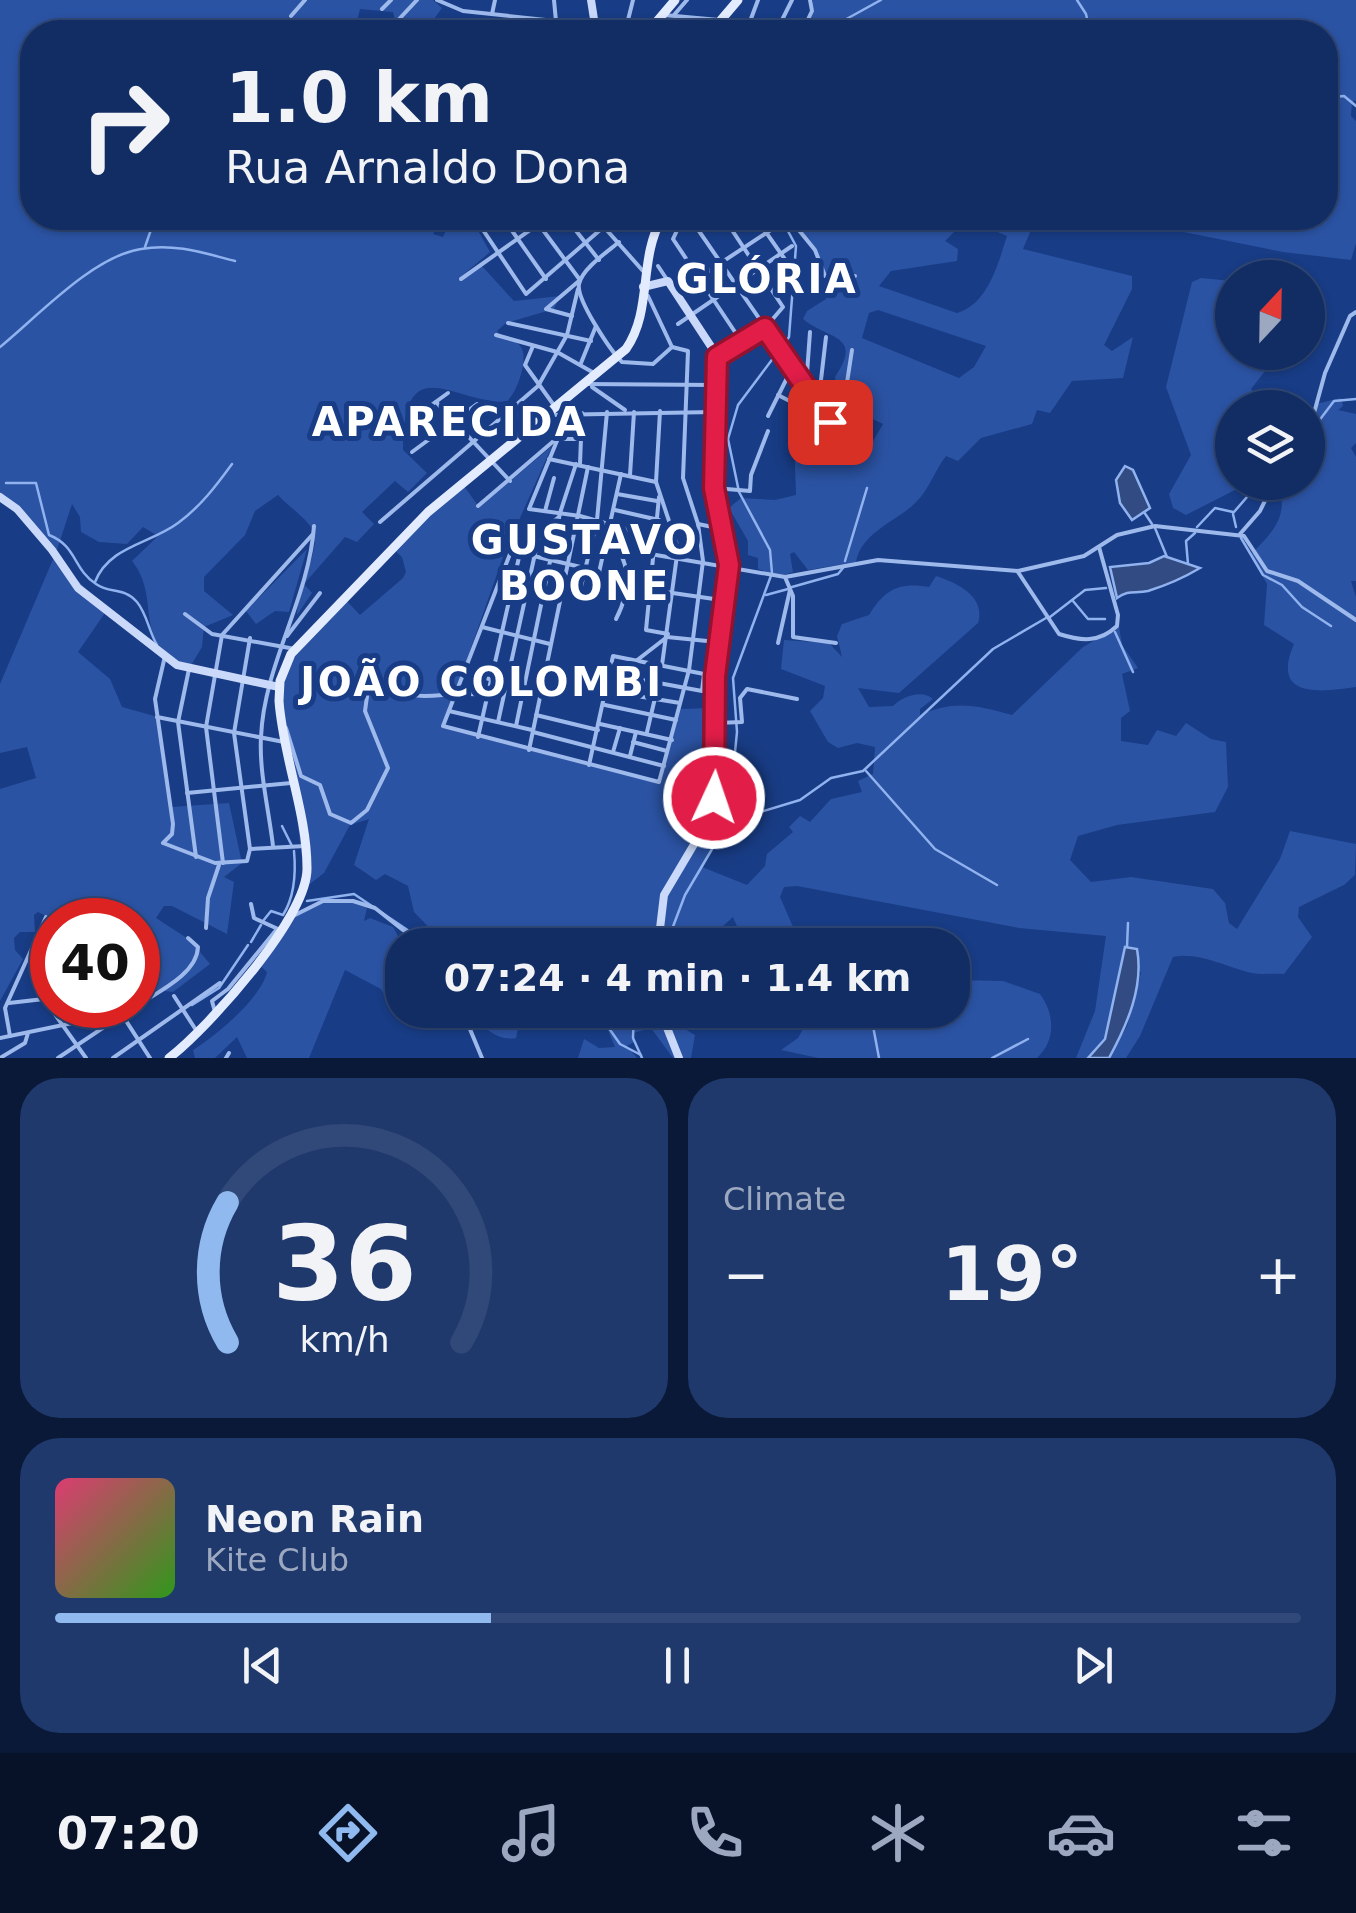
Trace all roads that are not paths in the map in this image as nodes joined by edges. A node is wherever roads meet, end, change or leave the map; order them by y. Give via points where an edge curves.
1 (305, 0) edge
2 (391, 0) edge
3 (417, 0) edge
4 (438, 0) edge
5 (495, 0) edge
6 (674, 0) edge
7 (687, 0) edge
8 (738, 0) edge
9 (382, 8) dead end
10 (492, 14) junction
11 (669, 15) junction
12 (291, 16) dead end
13 (396, 20) edge
14 (546, 20) edge
15 (663, 20) edge
16 (721, 20) joint
17 (482, 230) edge
18 (512, 230) edge
19 (526, 230) edge
20 (543, 230) edge
21 (574, 230) edge
22 (600, 230) edge
23 (608, 230) edge
24 (656, 230) edge
25 (677, 230) edge
26 (698, 230) edge
27 (733, 230) edge
28 (769, 230) edge
29 (795, 230) edge
30 (766, 232) junction
31 (518, 238) junction
32 (618, 242) junction
33 (584, 244) junction
34 (744, 246) junction
35 (792, 246) dead end
36 (496, 254) junction
37 (781, 254) junction
38 (598, 260) junction
39 (564, 261) junction
40 (721, 262) junction
41 (658, 266) dead end
42 (790, 268) dead end
43 (759, 269) junction
44 (644, 271) junction
45 (855, 276) dead end
46 (546, 278) junction
47 (698, 278) junction
48 (461, 279) dead end
49 (580, 280) junction
50 (668, 281) junction
51 (736, 284) junction
52 (644, 287) junction
53 (578, 289) junction
54 (675, 293) junction
55 (714, 300) junction
56 (1356, 312) edge
57 (691, 315) junction
58 (572, 316) junction
59 (508, 323) dead end
60 (678, 324) dead end
61 (596, 326) junction
62 (765, 328) junction
63 (810, 332) dead end
64 (496, 335) dead end
65 (567, 335) junction
66 (826, 337) dead end
67 (591, 341) junction
68 (743, 344) junction
69 (533, 346) junction
70 (672, 347) junction
71 (852, 350) dead end
72 (557, 352) junction
73 (717, 357) junction
74 (618, 358) junction
75 (580, 364) junction
76 (792, 368) junction
77 (596, 375) junction
78 (688, 385) junction
79 (715, 385) junction
80 (538, 386) junction
81 (588, 386) junction
82 (806, 387) junction
83 (1320, 390) edge
84 (448, 393) dead end
85 (810, 394) junction
86 (778, 395) junction
87 (817, 399) junction
88 (436, 402) junction
89 (477, 404) dead end
90 (514, 408) junction
91 (807, 410) junction
92 (660, 411) junction
93 (686, 411) junction
94 (552, 412) junction
95 (607, 412) junction
96 (630, 412) junction
97 (714, 412) junction
98 (568, 414) junction
99 (582, 414) junction
100 (768, 416) dead end
101 (412, 420) dead end
102 (454, 421) junction
103 (798, 429) dead end
104 (768, 430) dead end
105 (528, 432) junction
106 (472, 439) junction
107 (556, 439) junction
108 (582, 439) junction
109 (825, 444) dead end
110 (412, 452) dead end
111 (550, 459) junction
112 (493, 460) junction
113 (578, 464) junction
114 (588, 467) junction
115 (605, 470) junction
116 (622, 474) junction
117 (630, 475) junction
118 (554, 478) dead end
119 (510, 481) junction
120 (656, 482) junction
121 (714, 488) junction
122 (659, 493) junction
123 (617, 494) junction
124 (0, 497) edge
125 (1265, 500) edge
126 (659, 502) junction
127 (478, 506) dead end
128 (615, 510) junction
129 (545, 511) junction
130 (560, 515) junction
131 (580, 516) junction
132 (597, 520) junction
133 (659, 520) junction
134 (380, 522) dead end
135 (698, 524) junction
136 (314, 526) dead end
137 (613, 526) junction
138 (540, 530) junction
139 (724, 530) junction
140 (313, 534) junction
141 (1240, 534) junction
142 (609, 537) junction
143 (658, 538) junction
144 (1099, 547) junction
145 (512, 551) junction
146 (520, 553) junction
147 (656, 555) junction
148 (536, 557) junction
149 (677, 558) junction
150 (553, 561) junction
151 (703, 561) junction
152 (570, 564) junction
153 (729, 565) junction
154 (587, 568) junction
155 (1018, 572) junction
156 (785, 576) junction
157 (596, 586) dead end
158 (528, 588) junction
159 (652, 590) junction
160 (790, 590) junction
161 (546, 591) junction
162 (320, 593) dead end
163 (510, 593) junction
164 (672, 593) junction
165 (562, 595) junction
166 (580, 595) dead end
167 (697, 597) junction
168 (725, 601) junction
169 (185, 614) dead end
170 (616, 619) dead end
171 (1356, 620) edge
172 (482, 627) junction
173 (250, 629) dead end
174 (500, 632) junction
175 (222, 635) junction
176 (668, 635) junction
177 (286, 636) junction
178 (517, 636) junction
179 (254, 639) junction
180 (692, 639) junction
181 (534, 640) junction
182 (718, 642) junction
183 (778, 642) dead end
184 (836, 642) dead end
185 (283, 644) junction
186 (550, 644) junction
187 (295, 649) junction
188 (164, 656) junction
189 (636, 661) junction
190 (662, 665) junction
191 (189, 669) junction
192 (688, 670) junction
193 (464, 673) junction
194 (610, 674) junction
195 (216, 675) junction
196 (632, 677) junction
197 (490, 679) junction
198 (243, 681) junction
199 (507, 683) junction
200 (275, 686) junction
201 (524, 687) junction
202 (684, 688) junction
203 (457, 690) junction
204 (540, 691) junction
205 (606, 691) junction
206 (486, 696) junction
207 (654, 698) junction
208 (797, 700) dead end
209 (680, 703) junction
210 (605, 705) junction
211 (449, 710) junction
212 (651, 715) junction
213 (536, 716) junction
214 (157, 718) junction
215 (482, 718) junction
216 (676, 720) junction
217 (178, 722) junction
218 (498, 722) junction
219 (716, 723) junction
220 (516, 726) junction
221 (206, 727) junction
222 (282, 727) junction
223 (599, 727) junction
224 (620, 728) junction
225 (533, 731) junction
226 (234, 732) junction
227 (636, 732) junction
228 (646, 734) junction
229 (478, 736) junction
230 (261, 738) junction
231 (672, 740) junction
232 (284, 742) junction
233 (633, 742) junction
234 (593, 748) junction
235 (529, 750) junction
236 (669, 752) junction
237 (613, 753) junction
238 (630, 757) junction
239 (589, 765) junction
240 (665, 766) junction
241 (290, 782) junction
242 (266, 786) junction
243 (239, 788) junction
244 (214, 790) junction
245 (187, 793) junction
246 (172, 834) junction
247 (273, 846) junction
248 (305, 846) junction
249 (172, 847) junction
250 (250, 849) junction
251 (196, 856) junction
252 (218, 865) junction
253 (252, 904) dead end
254 (293, 916) junction
255 (206, 928) dead end
256 (400, 928) edge
257 (660, 928) edge
258 (280, 929) junction
259 (188, 938) dead end
260 (30, 953) edge
261 (220, 983) dead end
262 (160, 987) edge
263 (174, 996) dead end
264 (30, 1001) edge
265 (8, 1003) junction
266 (183, 1010) junction
267 (46, 1028) edge
268 (67, 1028) edge
269 (100, 1028) edge
270 (131, 1028) edge
271 (470, 1028) edge
272 (667, 1028) edge
273 (28, 1033) junction
274 (198, 1034) junction
275 (5, 1037) edge
276 (139, 1041) junction
277 (78, 1044) junction
278 (10, 1052) junction
279 (0, 1058) edge
280 (58, 1058) edge
281 (86, 1058) edge
282 (114, 1058) edge
283 (150, 1058) edge
284 (170, 1058) edge
285 (482, 1058) edge
286 (679, 1058) edge

1 - 12 street
2 - 9 street
3 - 13 street
4 - 10 street via 454,10
5 - 10 street
6 - 11 main road
7 - 11 street
8 - 16 main road
10 - 14 street
11 - 15 main road
11 - 16 street
17 - 36 street
18 - 31 street
19 - 31 street
20 - 39 street
21 - 33 street
22 - 33 street
23 - 32 street
24 - 44 main road
25 - 47 street via 673,239
26 - 40 street
27 - 34 street
28 - 30 street
29 - 45 street via 814,250 824,276
30 - 34 street
30 - 37 street
31 - 36 street
31 - 46 street
32 - 38 street
32 - 44 street
33 - 38 street
33 - 39 street
34 - 40 street
34 - 43 street
35 - 37 street
36 - 46 street via 523,293
36 - 48 street
37 - 42 street
37 - 43 street
38 - 49 street
39 - 46 street
39 - 49 street
40 - 47 street
40 - 51 street
41 - 50 street
43 - 51 street
43 - 62 street via 782,304 782,314
44 - 52 main road
47 - 54 street
47 - 55 street
49 - 53 street
49 - 58 street via 547,310
50 - 52 street
50 - 54 street
51 - 55 street
51 - 62 street
52 - 70 street
52 - 74 main road via 638,328
53 - 58 street
53 - 61 street
54 - 57 street
55 - 57 street
55 - 68 street
56 - 83 street
57 - 60 street
57 - 73 street
58 - 65 street
59 - 65 street
61 - 67 street
61 - 74 street
62 - 68 street
62 - 76 street
63 - 82 street
64 - 69 street
65 - 67 street
65 - 72 street
66 - 87 street
67 - 75 street
68 - 73 street
69 - 72 street
69 - 80 street via 525,365
70 - 74 street via 654,364
70 - 78 street via 688,351
71 - 87 street via 844,402
72 - 75 street
72 - 80 street
73 - 79 street
74 - 77 main road
75 - 77 street
76 - 82 street
76 - 86 street
77 - 81 main road
78 - 79 street
78 - 81 street
78 - 93 street
79 - 97 street
80 - 90 street
80 - 94 street
81 - 94 main road
81 - 96 street
82 - 85 street
84 - 88 street
85 - 87 street
85 - 91 street
86 - 91 street
86 - 100 street
87 - 109 street via 830,425
88 - 101 street
88 - 102 street
89 - 102 street
90 - 105 street
90 - 106 street
91 - 103 street
92 - 93 street
92 - 96 street
92 - 120 street
93 - 97 street
93 - 135 street via 683,484
94 - 98 street
94 - 105 main road
95 - 96 street
95 - 99 street
95 - 115 street
96 - 117 street
97 - 121 street
98 - 99 street
98 - 107 street
99 - 108 street
102 - 106 street
102 - 110 street
104 - 121 street via 752,487 740,493
105 - 112 main road
106 - 112 street
106 - 134 street
107 - 108 street
107 - 111 street
107 - 119 street
108 - 113 street
111 - 113 street
111 - 129 street via 529,509
112 - 119 street
112 - 187 main road via 422,518
113 - 114 street
113 - 130 street
114 - 115 street
114 - 131 street
115 - 116 street
115 - 132 street
116 - 117 street
116 - 123 street
117 - 120 street
118 - 129 street
119 - 127 street
120 - 122 street
121 - 139 street
122 - 126 street
122 - 149 street
123 - 126 street
123 - 128 street
124 - 188 street via 78,588
125 - 141 street
126 - 133 street
128 - 133 street
128 - 137 street
129 - 130 street
130 - 131 street
130 - 138 street
130 - 150 street
131 - 132 street
131 - 152 street
132 - 137 street
132 - 154 street
133 - 143 street
135 - 139 street
135 - 151 street
136 - 140 street
137 - 142 street
137 - 143 street
138 - 145 street
138 - 148 street
139 - 153 street
140 - 175 street
140 - 177 street
141 - 144 street via 1155,526
141 - 171 street via 1267,571 1298,581
142 - 157 street
142 - 170 street via 626,566 626,596
143 - 147 street
144 - 155 street
144 - 155 street via 1118,615 1117,626 1104,636 1081,640 1057,633
145 - 146 street
145 - 172 street
146 - 148 street
146 - 163 street
147 - 149 street
147 - 159 street
148 - 150 street
148 - 158 street
149 - 151 street
149 - 164 street
150 - 152 street
150 - 161 street
151 - 153 street
151 - 167 street
152 - 154 street
152 - 165 street
153 - 156 street
153 - 168 street
154 - 166 street
155 - 156 street via 878,560
156 - 160 street
158 - 161 street
158 - 163 street
158 - 178 street
159 - 164 street
159 - 176 street via 646,630
160 - 183 street
160 - 184 street via 794,638
161 - 165 street
161 - 181 street
162 - 177 street
163 - 174 street
164 - 167 street
164 - 176 street
165 - 186 street
167 - 168 street
167 - 180 street
168 - 182 street
169 - 175 street via 201,630
172 - 174 street
172 - 193 street
173 - 179 street
174 - 178 street
174 - 197 street
175 - 179 street
175 - 195 street
176 - 180 street
176 - 189 street
176 - 190 street
177 - 185 street
178 - 181 street
178 - 199 street
179 - 185 street
179 - 198 street
180 - 182 street
180 - 192 street
181 - 186 street
181 - 201 street
182 - 219 street
185 - 187 street
185 - 200 street
186 - 204 street
187 - 200 main road
188 - 191 street
188 - 214 street via 155,691
189 - 190 street
189 - 194 street via 613,656
189 - 196 street
190 - 192 street
191 - 195 street
191 - 217 street
192 - 202 street
192 - 202 street via 704,674 702,691
193 - 197 street
193 - 203 street
194 - 196 street
194 - 205 street
195 - 198 street
195 - 221 street
196 - 202 street
197 - 199 street
197 - 206 street
198 - 200 street
198 - 226 street
199 - 201 street
199 - 218 street
200 - 222 main road
200 - 230 street
201 - 204 street
201 - 220 street
202 - 209 street
203 - 206 street
203 - 211 street
203 - 222 street via 407,697 380,680 369,682 365,711 388,768 370,806 354,822 330,814 320,784 300,776 289,731
204 - 213 street
205 - 207 street
205 - 210 street
206 - 215 street
207 - 209 street
207 - 212 street
208 - 219 street via 747,690 738,723
209 - 216 street
210 - 212 street
210 - 223 street
211 - 215 street
211 - 229 street via 443,726
212 - 216 street
212 - 228 street
213 - 223 street
213 - 225 street
214 - 217 street
214 - 246 street
215 - 218 street
215 - 229 street
216 - 231 street
217 - 221 street
217 - 245 street
218 - 220 street
219 - 257 street via 714,798 664,895
220 - 225 street
221 - 226 street
221 - 244 street
222 - 232 main road
223 - 224 street
223 - 234 street
224 - 227 street
224 - 237 street
225 - 234 street
225 - 235 street
226 - 230 street
226 - 243 street
227 - 228 street
227 - 233 street
228 - 231 street
229 - 235 street
230 - 232 street
230 - 242 street
231 - 236 street
232 - 241 main road
233 - 236 street
233 - 238 street
234 - 237 street
234 - 239 street
235 - 239 street
236 - 240 street
237 - 238 street
238 - 240 street
239 - 240 street via 659,782
241 - 242 street
241 - 248 main road
242 - 243 street
242 - 247 street
243 - 244 street
243 - 250 street
244 - 245 street
244 - 252 street
245 - 251 street
246 - 249 street
246 - 249 street via 163,842
247 - 248 street
247 - 250 street
248 - 254 main road via 306,885
249 - 251 street
250 - 252 street via 247,860
251 - 252 street
252 - 255 street
253 - 258 street via 254,918
254 - 256 street via 323,901 353,901
254 - 258 main road
258 - 274 main road
259 - 262 street via 198,947 193,962
260 - 265 street
261 - 266 street
263 - 266 street
264 - 265 street
265 - 275 street
266 - 274 street
266 - 276 street
267 - 273 street
268 - 277 street
269 - 277 street
270 - 276 street
271 - 285 street
272 - 286 street
273 - 275 street
273 - 278 street via 28,1041
274 - 284 main road
275 - 278 street
276 - 282 street
276 - 283 street
277 - 280 street
277 - 281 street
278 - 279 street

